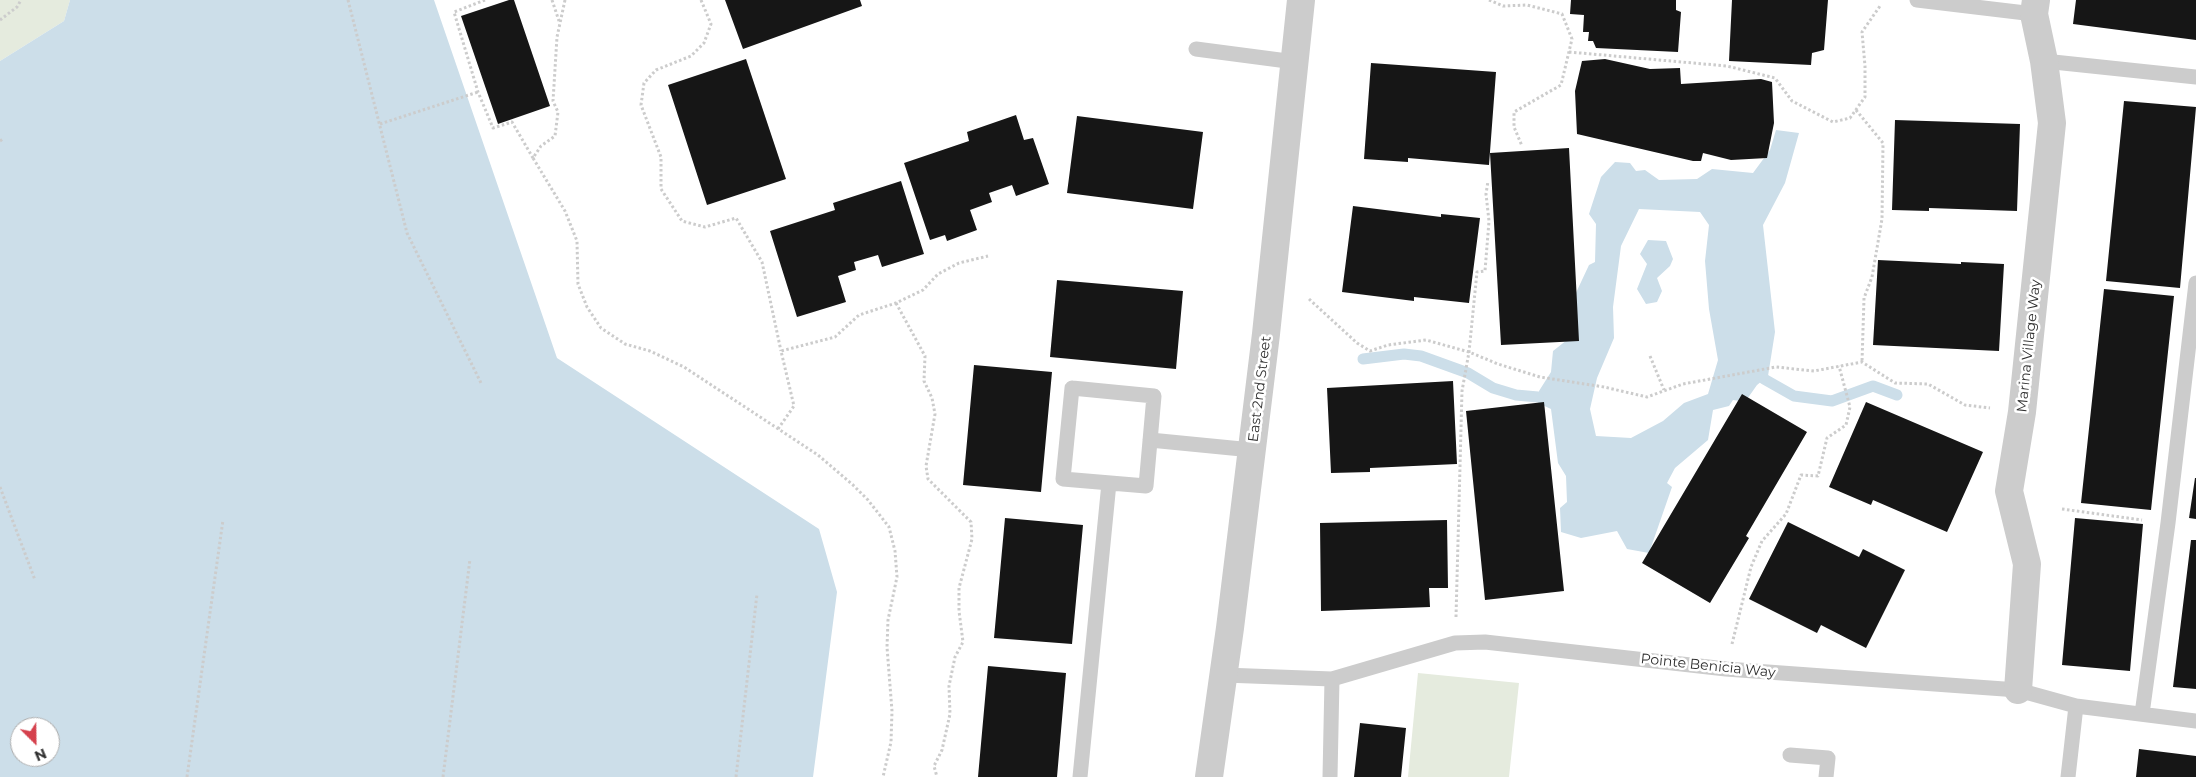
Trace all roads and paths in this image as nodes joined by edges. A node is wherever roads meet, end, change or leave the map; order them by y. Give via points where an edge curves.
1 (21, 0) edge
2 (348, 0) edge
3 (485, 0) edge
4 (552, 0) edge
5 (565, 0) edge
6 (701, 0) edge
7 (1301, 0) edge
8 (1489, 0) edge
9 (1917, 0) edge
10 (1880, 6) dead end
11 (2035, 7) edge
12 (0, 20) edge
13 (560, 23) junction
14 (1196, 48) dead end
15 (1569, 52) junction
16 (2044, 61) junction
17 (1295, 62) junction
18 (2196, 77) edge
19 (478, 92) junction
20 (1856, 110) junction
21 (380, 124) junction
22 (1522, 146) dead end
23 (533, 158) junction
24 (1488, 180) dead end
25 (988, 256) dead end
26 (2196, 283) edge
27 (1309, 299) dead end
28 (896, 303) junction
29 (781, 351) junction
30 (1469, 352) junction
31 (1650, 356) dead end
32 (1862, 362) junction
33 (1839, 366) junction
34 (481, 383) dead end
35 (1664, 390) junction
36 (1954, 399) dead end
37 (778, 429) junction
38 (1150, 440) junction
39 (1252, 450) junction
40 (1109, 483) junction
41 (0, 487) edge
42 (2062, 509) dead end
43 (223, 520) dead end
44 (2145, 520) dead end
45 (470, 559) dead end
46 (35, 580) dead end
47 (757, 594) dead end
48 (1455, 643) junction
49 (1726, 669) junction
50 (1224, 675) junction
51 (1332, 679) junction
52 (2018, 690) junction
53 (2076, 706) junction
54 (2142, 714) junction
55 (2196, 721) edge
56 (1790, 755) dead end
57 (187, 777) edge
58 (443, 777) edge
59 (736, 777) edge
60 (883, 777) edge
61 (937, 777) edge
62 (1080, 777) edge
63 (1209, 777) edge
64 (1330, 777) edge
65 (1826, 777) edge
66 (2068, 777) edge

1 - 12 path
2 - 21 path
3 - 19 path via 454,12
4 - 13 path
5 - 13 path
6 - 29 path via 711,24 704,43 691,56 656,70 644,83 641,105 661,157 661,189 682,221 705,227 736,218 762,262
7 - 17 street, East 2nd Street
8 - 15 path via 1503,6 1527,5 1562,14 1572,39
9 - 11 lane
10 - 20 path via 1862,32 1866,97
11 - 16 street, Marina Village Way
13 - 23 path via 553,101 558,112 555,136 541,146
14 - 17 lane
15 - 20 path via 1727,66 1775,78 1792,101 1833,122 1850,118
15 - 22 path via 1561,85 1514,112 1514,127
16 - 18 lane
16 - 52 street, Marina Village Way via 2052,124 2022,412 2009,491 2027,564
17 - 39 street, East 2nd Street
19 - 21 path
19 - 23 path via 493,128 512,122
20 - 32 path via 1883,143 1882,219 1872,277 1864,298
21 - 34 path via 407,233
23 - 37 path via 564,211 577,241 578,284 587,307 601,328 625,344 650,351 684,367
24 - 30 path via 1485,271 1477,272
25 - 28 path via 958,263 938,274 923,290
26 - 54 lane
27 - 30 path via 1370,351 1426,340
28 - 29 path via 859,315 835,337
28 - 61 path via 925,356 924,381 935,414 927,452 928,478 970,522 972,540 959,588 963,642 955,657 949,686 950,714 942,750 934,766
29 - 37 path via 794,406
30 - 35 path via 1540,377 1647,397
30 - 48 path via 1464,381
31 - 35 path
32 - 33 path
32 - 36 path via 1895,383 1928,384
33 - 35 path via 1814,371 1776,367
33 - 49 path via 1850,407 1846,425 1827,438 1818,476 1801,476 1786,514 1762,541 1751,567
37 - 60 path via 818,455 853,485 889,527 897,576 888,620 892,711 891,742
38 - 39 lane
38 - 40 lane via 1146,486
38 - 40 lane via 1154,396 1072,388 1064,479
39 - 50 street, East 2nd Street
40 - 62 lane
41 - 46 path
42 - 44 path
43 - 57 path
45 - 58 path
47 - 59 path
48 - 49 lane, Pointe Benicia Way via 1485,642
48 - 51 lane, Pointe Benicia Way
49 - 52 lane, Pointe Benicia Way
50 - 51 lane, Pointe Benicia Way
50 - 63 street, East 2nd Street
51 - 64 lane
52 - 53 lane, Pointe Benicia Way
53 - 54 lane, Pointe Benicia Way
53 - 66 lane
54 - 55 lane, Pointe Benicia Way
56 - 65 lane via 1828,758

